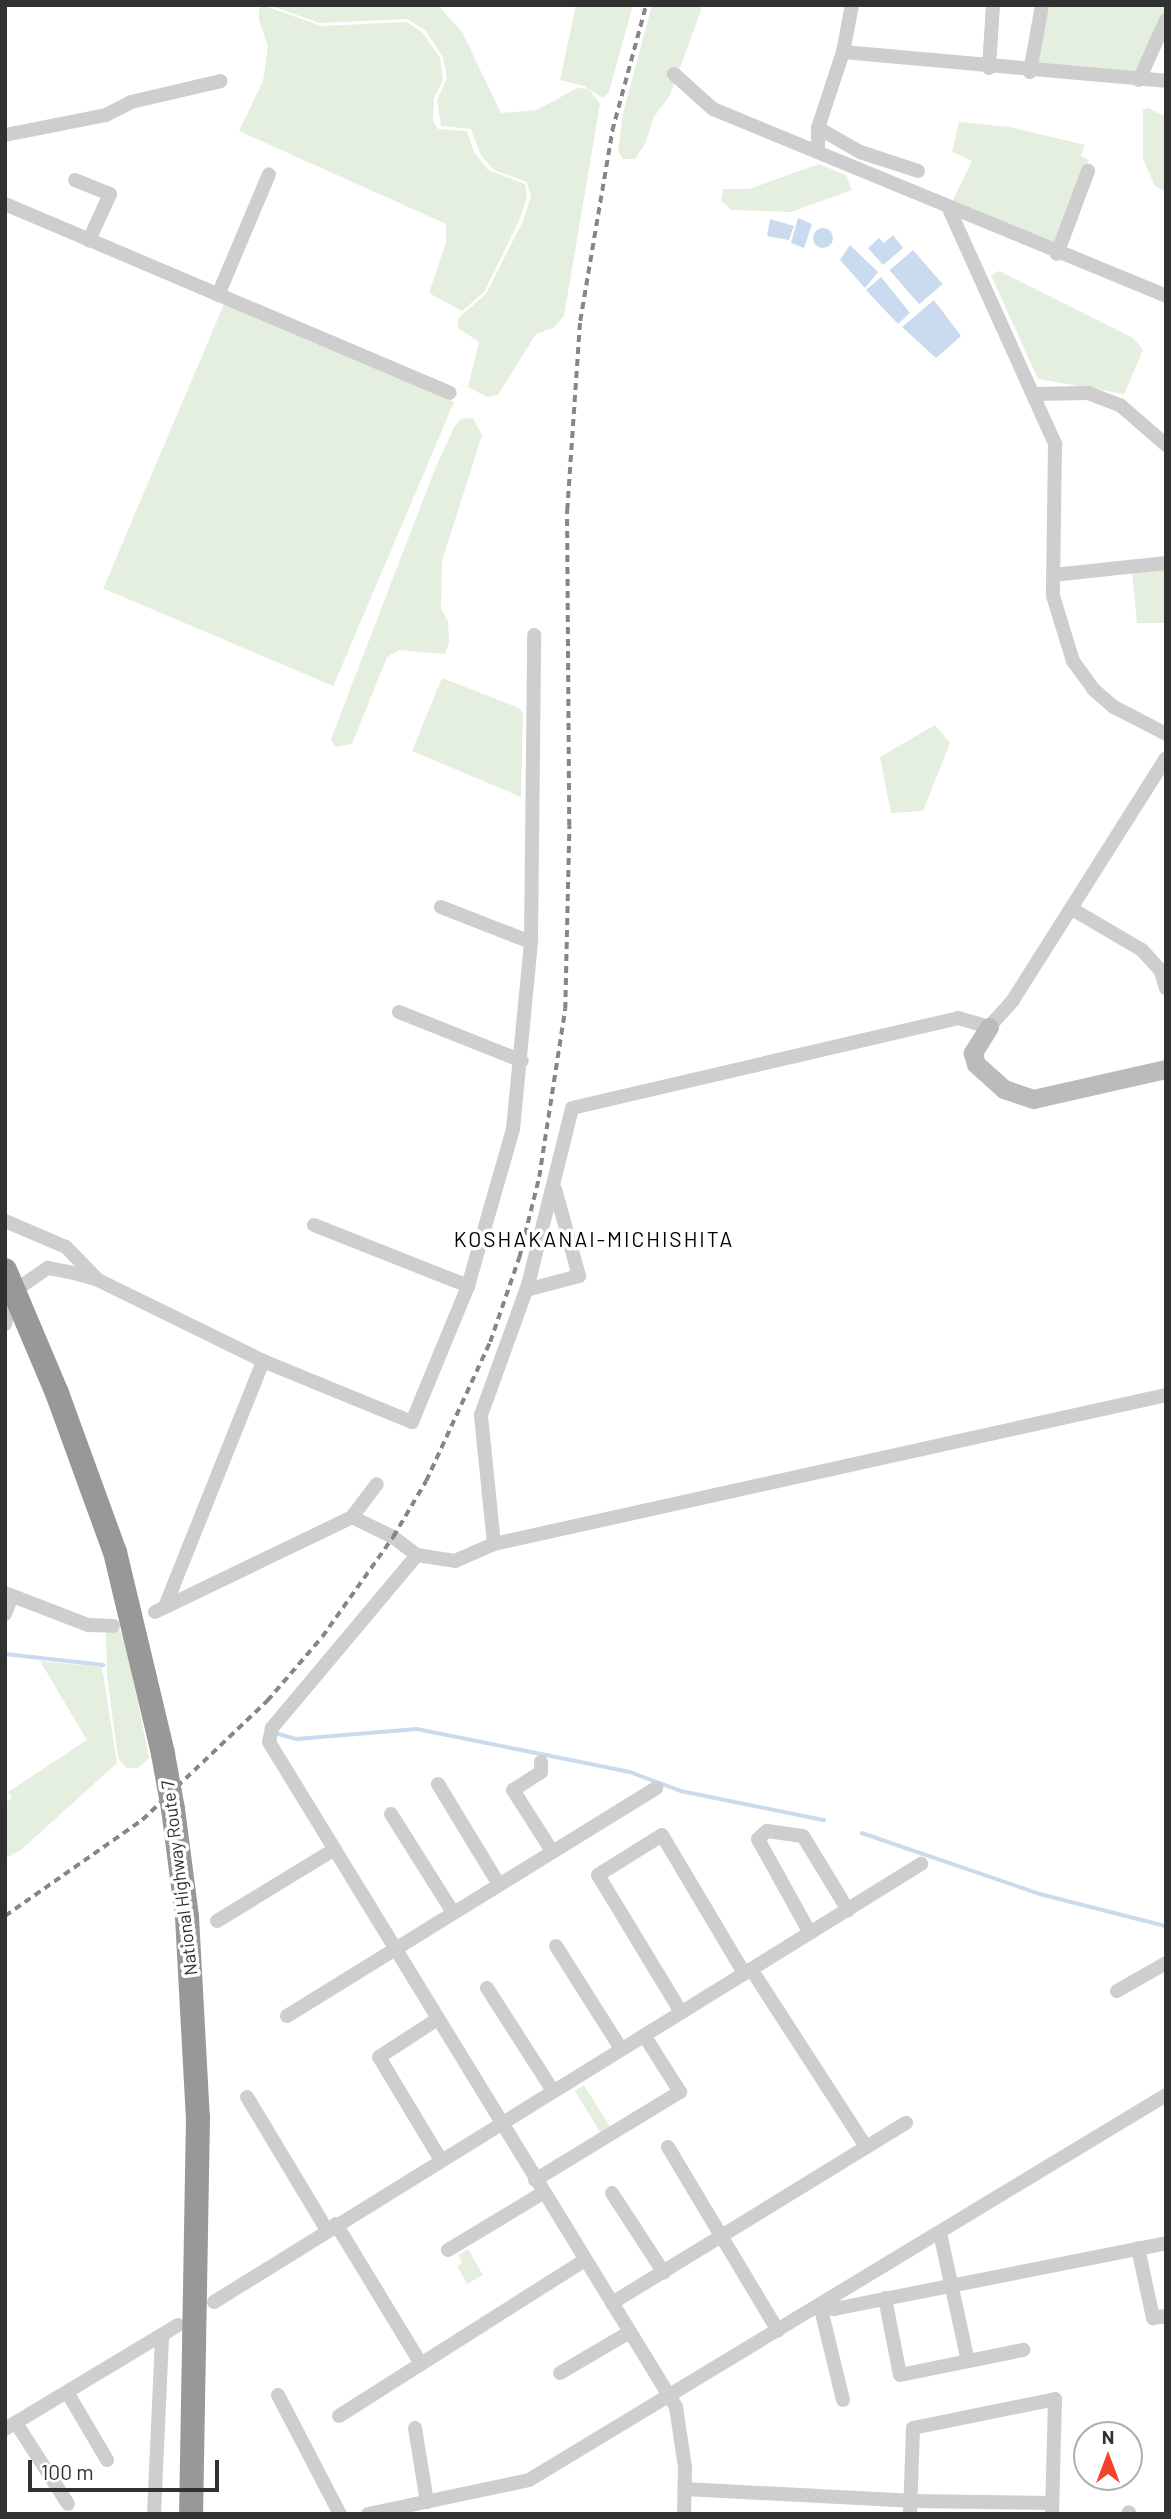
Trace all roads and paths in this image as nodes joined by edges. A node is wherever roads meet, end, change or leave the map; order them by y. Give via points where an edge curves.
1 (852, 5) edge
2 (993, 5) edge
3 (1042, 5) edge
4 (1166, 20) edge
5 (843, 52) junction
6 (989, 68) junction
7 (1030, 72) junction
8 (674, 74) dead end
9 (1139, 80) junction
10 (221, 81) dead end
11 (1166, 81) edge
12 (818, 128) junction
13 (5, 135) edge
14 (818, 149) junction
15 (918, 171) dead end
16 (1088, 171) dead end
17 (269, 174) dead end
18 (75, 180) dead end
19 (5, 204) edge
20 (950, 211) junction
21 (89, 240) junction
22 (1057, 254) junction
23 (218, 295) junction
24 (1166, 296) edge
25 (450, 393) dead end
26 (1035, 394) junction
27 (1165, 443) edge
28 (1166, 563) edge
29 (1053, 575) junction
30 (534, 635) dead end
31 (1166, 734) edge
32 (1166, 758) edge
33 (441, 907) dead end
34 (1072, 909) junction
35 (531, 943) junction
36 (1166, 988) edge
37 (399, 1012) dead end
38 (989, 1027) junction
39 (522, 1061) junction
40 (1166, 1069) edge
41 (555, 1188) junction
42 (5, 1221) edge
43 (314, 1224) dead end
44 (11, 1280) edge
45 (98, 1280) junction
46 (468, 1286) junction
47 (526, 1290) junction
48 (5, 1324) edge
49 (264, 1361) junction
50 (1166, 1395) edge
51 (377, 1484) dead end
52 (352, 1517) junction
53 (494, 1544) junction
54 (417, 1555) junction
55 (9, 1595) edge
56 (5, 1614) edge
57 (113, 1626) dead end
58 (541, 1762) dead end
59 (438, 1784) dead end
60 (656, 1788) dead end
61 (391, 1814) dead end
62 (335, 1849) junction
63 (552, 1851) junction
64 (921, 1864) dead end
65 (498, 1883) junction
66 (848, 1910) junction
67 (452, 1911) junction
68 (217, 1921) dead end
69 (810, 1933) junction
70 (556, 1946) dead end
71 (392, 1947) junction
72 (1166, 1963) edge
73 (747, 1971) junction
74 (487, 1988) dead end
75 (1117, 1991) dead end
76 (681, 2012) junction
77 (288, 2016) dead end
78 (436, 2020) junction
79 (644, 2035) junction
80 (621, 2049) junction
81 (553, 2091) junction
82 (1166, 2095) edge
83 (247, 2097) dead end
84 (906, 2123) dead end
85 (500, 2124) junction
86 (667, 2147) dead end
87 (866, 2147) junction
88 (441, 2160) junction
89 (535, 2180) junction
90 (544, 2193) junction
91 (612, 2193) dead end
92 (331, 2227) junction
93 (940, 2233) junction
94 (722, 2237) junction
95 (1166, 2243) edge
96 (1138, 2248) junction
97 (449, 2250) dead end
98 (585, 2260) junction
99 (664, 2273) junction
100 (951, 2285) junction
101 (885, 2298) junction
102 (214, 2302) dead end
103 (612, 2303) junction
104 (820, 2305) junction
105 (1166, 2316) edge
106 (178, 2325) dead end
107 (778, 2331) junction
108 (630, 2332) junction
109 (162, 2335) junction
110 (1023, 2350) dead end
111 (968, 2361) junction
112 (421, 2364) junction
113 (560, 2373) dead end
114 (67, 2392) junction
115 (278, 2395) dead end
116 (669, 2396) junction
117 (843, 2400) dead end
118 (339, 2416) dead end
119 (10, 2426) edge
120 (415, 2428) dead end
121 (107, 2460) dead end
122 (685, 2489) junction
123 (427, 2502) junction
124 (68, 2504) dead end
125 (911, 2507) edge
126 (977, 2508) edge
127 (1052, 2508) edge
128 (154, 2514) edge
129 (191, 2514) edge
130 (340, 2514) edge
131 (368, 2514) edge
132 (684, 2514) edge

1 - 5 street
2 - 6 street
3 - 7 street
4 - 9 street
5 - 6 street
5 - 12 street
6 - 7 street
7 - 9 street
8 - 14 street via 713,110
9 - 11 street
10 - 13 street via 131,103 106,115
12 - 14 street
12 - 15 street via 860,152
14 - 20 street
16 - 22 street
17 - 23 street
18 - 21 street via 110,194
19 - 21 street
20 - 22 street
20 - 26 street via 998,323
21 - 23 street
22 - 24 street
23 - 25 street
26 - 27 street via 1088,393 1120,405
26 - 29 street via 1058,460
28 - 29 street
29 - 31 street via 1057,620 1073,661 1093,689 1114,707
30 - 35 street
32 - 34 street
33 - 35 street
34 - 36 street via 1142,950 1161,971
34 - 38 street via 1013,1000
35 - 39 street
37 - 39 street
38 - 40 street via 972,1053 976,1065 1004,1089 1033,1099
38 - 41 street via 958,1018 572,1108
39 - 46 street via 501,1178
41 - 47 street
41 - 47 street via 568,1221 579,1276
42 - 45 street via 65,1247
43 - 46 street
44 - 45 street via 48,1268
44 - 48 street
44 - 129 highway, National Highway Route 7, bridge via 116,1552 173,1809 187,1917 198,2117
45 - 49 street
46 - 49 street via 412,1422
47 - 53 street via 481,1415
49 - 52 street via 160,1608
50 - 53 street
51 - 52 street
52 - 54 street via 387,1533
53 - 54 street via 456,1561
54 - 62 street via 272,1728 268,1742
55 - 56 street
55 - 57 street via 88,1625
58 - 63 street via 541,1772 513,1790
59 - 65 street
60 - 63 street
61 - 67 street
62 - 68 street
62 - 71 street
63 - 65 street
64 - 66 street
65 - 67 street
66 - 69 street
66 - 69 street via 803,1836 767,1831 758,1839
67 - 71 street
69 - 73 street
70 - 80 street
71 - 77 street
71 - 78 street
72 - 75 street
73 - 76 street
73 - 76 street via 662,1835 598,1875
73 - 87 street
74 - 81 street
76 - 79 street
78 - 85 street
78 - 88 street via 379,2057
79 - 80 street
79 - 89 street via 680,2092
80 - 81 street
81 - 85 street
82 - 93 street
83 - 92 street
84 - 87 street
85 - 88 street
85 - 89 street
86 - 94 street
87 - 94 street
88 - 92 street
89 - 90 street
90 - 97 street
90 - 98 street
91 - 99 street
92 - 102 street
92 - 112 street
93 - 100 street
93 - 104 street
94 - 99 street
94 - 107 street
95 - 96 street
96 - 100 street
96 - 105 street via 1153,2318
98 - 103 street
98 - 112 street
99 - 103 street
100 - 101 street
100 - 111 street
101 - 104 street via 834,2309
101 - 111 street via 900,2375
103 - 108 street
104 - 107 street
104 - 117 street
106 - 109 street
107 - 116 street
108 - 113 street
108 - 116 street
109 - 114 street
109 - 128 street
110 - 111 street
112 - 118 street
114 - 119 street
114 - 121 street
115 - 130 street
116 - 122 street via 682,2427
116 - 123 street via 529,2480
119 - 124 street
120 - 123 street
122 - 125 street
122 - 132 street
123 - 131 street
125 - 126 street
125 - 127 street via 913,2428 1055,2399
126 - 127 street

